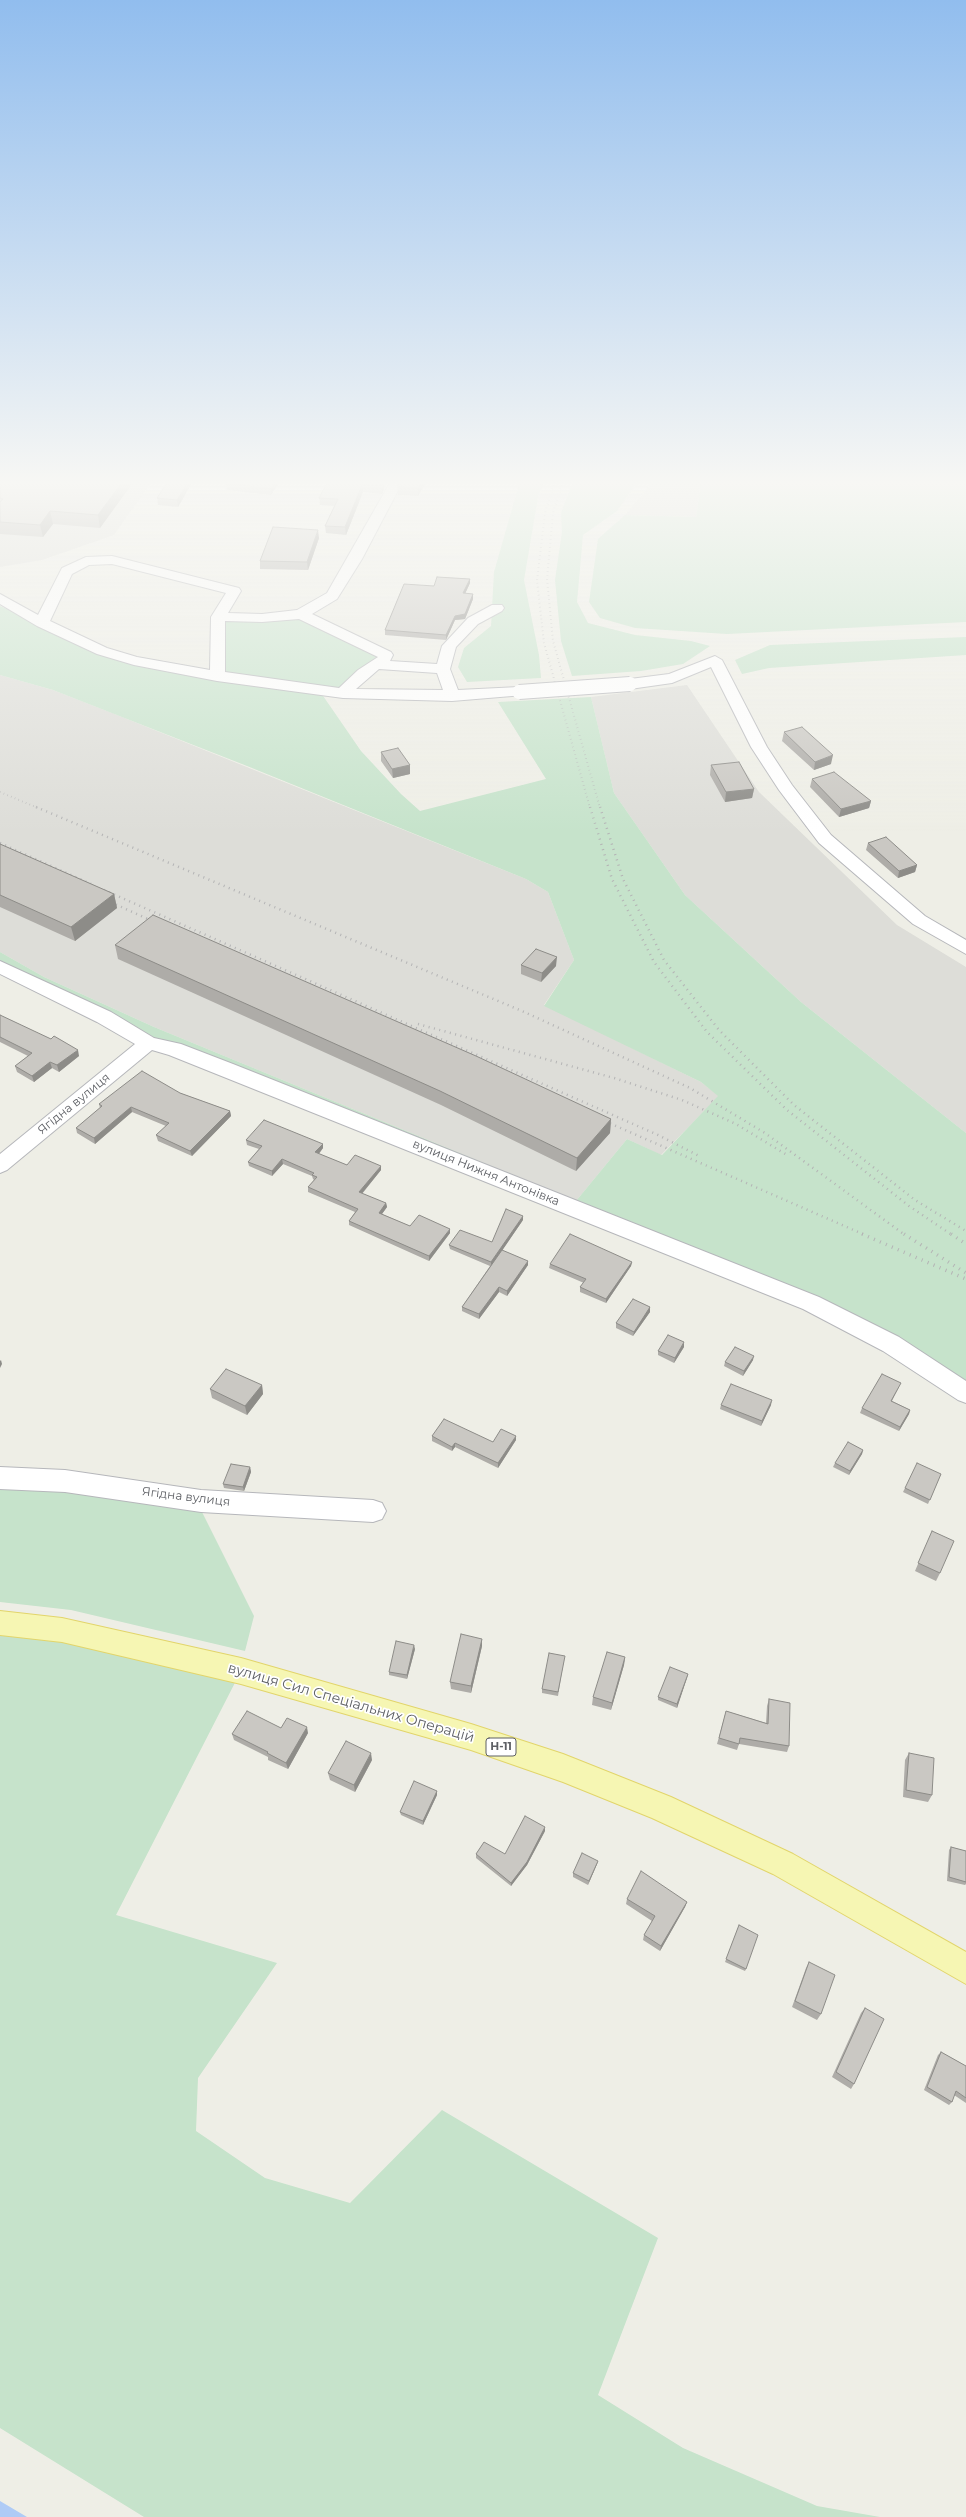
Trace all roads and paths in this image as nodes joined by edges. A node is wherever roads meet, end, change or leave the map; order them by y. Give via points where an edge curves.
1 (0, 598) edge
2 (52, 598) edge
3 (229, 598) edge
4 (328, 598) edge
5 (497, 608) dead end
6 (300, 614) junction
7 (218, 617) junction
8 (42, 623) junction
9 (376, 664) junction
10 (443, 669) junction
11 (217, 676) junction
12 (343, 693) junction
13 (452, 696) junction
14 (966, 948) edge
15 (0, 967) edge
16 (148, 1043) junction
17 (0, 1165) edge
18 (966, 1393) edge
19 (0, 1478) edge
20 (373, 1511) dead end
21 (0, 1623) edge
22 (966, 1969) edge

1 - 8 street
2 - 8 street
3 - 7 street
4 - 6 street
5 - 10 street via 473,621 449,646
6 - 7 street via 262,618
6 - 9 street via 386,655
7 - 11 street
8 - 11 street via 102,651 134,661
9 - 10 street
9 - 12 street
10 - 13 street
11 - 12 street
12 - 13 street
13 - 14 street, bridge via 630,684 672,678 715,660 759,747 785,787 826,839 919,920
15 - 16 street, вулиця Нижня Антонівка via 110,1021
16 - 17 street, Ягідна вулиця
16 - 18 street, вулиця Нижня Антонівка via 174,1049 226,1069 811,1303 891,1344
19 - 20 street, Ягідна вулиця via 65,1481 201,1501
21 - 22 main road, вулиця Сил Спеціальних Операцій / Н-11 via 62,1630 241,1671 464,1734 563,1768 661,1807 783,1864

